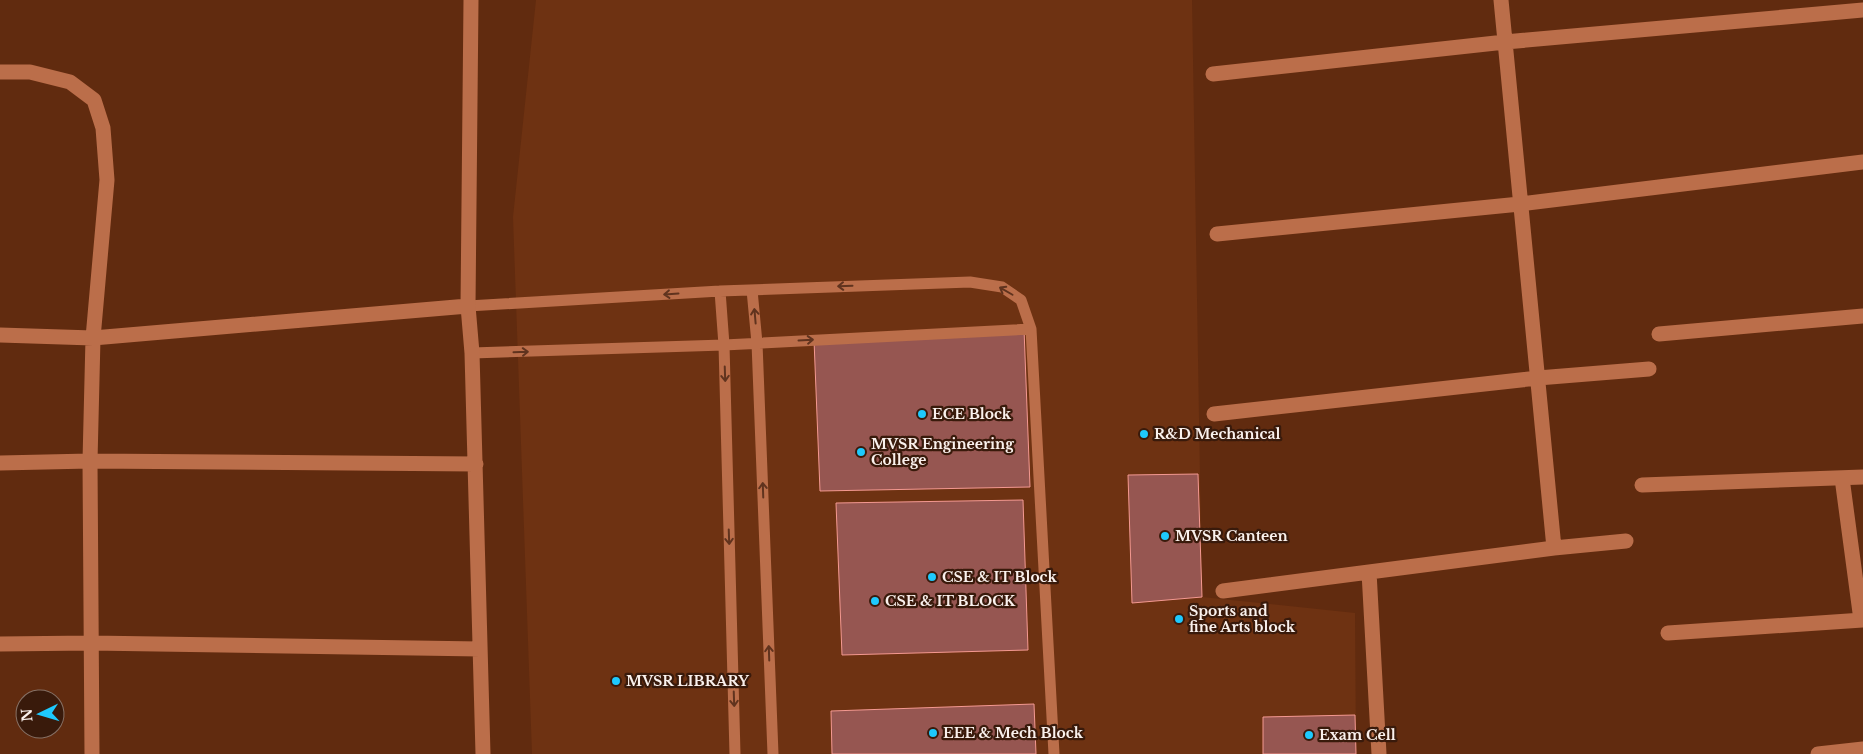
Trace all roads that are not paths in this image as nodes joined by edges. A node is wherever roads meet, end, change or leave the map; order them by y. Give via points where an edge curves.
1 (471, 0) edge
2 (1501, 0) edge
3 (1862, 0) edge
4 (1863, 9) edge
5 (1505, 42) junction
6 (0, 72) edge
7 (1213, 74) dead end
8 (1863, 162) edge
9 (1520, 204) junction
10 (1217, 234) dead end
11 (752, 290) junction
12 (720, 291) junction
13 (468, 306) junction
14 (1863, 316) edge
15 (1031, 329) junction
16 (1659, 334) dead end
17 (0, 335) edge
18 (93, 338) junction
19 (757, 343) junction
20 (724, 345) junction
21 (472, 353) junction
22 (1648, 368) dead end
23 (1538, 378) junction
24 (1214, 414) dead end
25 (90, 461) junction
26 (0, 463) edge
27 (476, 464) junction
28 (1863, 477) edge
29 (1842, 478) junction
30 (1642, 485) dead end
31 (1626, 541) dead end
32 (1554, 548) junction
33 (1369, 572) junction
34 (1223, 591) dead end
35 (1862, 620) edge
36 (1668, 632) dead end
37 (91, 643) junction
38 (0, 644) edge
39 (480, 649) junction
40 (1863, 749) edge
41 (92, 754) edge
42 (482, 754) edge
43 (735, 754) edge
44 (773, 754) edge
45 (1054, 754) edge
46 (1379, 754) edge
47 (1818, 754) edge

1 - 13 street
2 - 5 street
3 - 4 street
4 - 5 street
5 - 7 street
5 - 9 street
6 - 18 street via 30,72 70,82 94,100 103,128 107,180
8 - 9 street
9 - 10 street
9 - 23 street
11 - 12 lane
15 -> 11 lane via 1021,300 1002,287 970,282
19 -> 11 lane
12 -> 13 lane
12 - 20 lane
13 - 18 street
13 - 21 street
14 - 16 street
19 -> 15 lane
15 - 45 lane
17 - 18 street
18 - 25 street
19 - 20 lane
44 -> 19 lane
21 -> 20 lane
20 -> 43 lane
21 - 27 street
22 - 23 street
23 - 24 street
23 - 32 street
25 - 26 street
25 - 27 street
25 - 37 street
27 - 39 street
28 - 29 street
29 - 30 street
29 - 35 street
31 - 32 street
32 - 33 street
33 - 34 street
33 - 46 street
35 - 36 street
37 - 38 street
37 - 39 street
37 - 41 street
39 - 42 street
40 - 47 street

